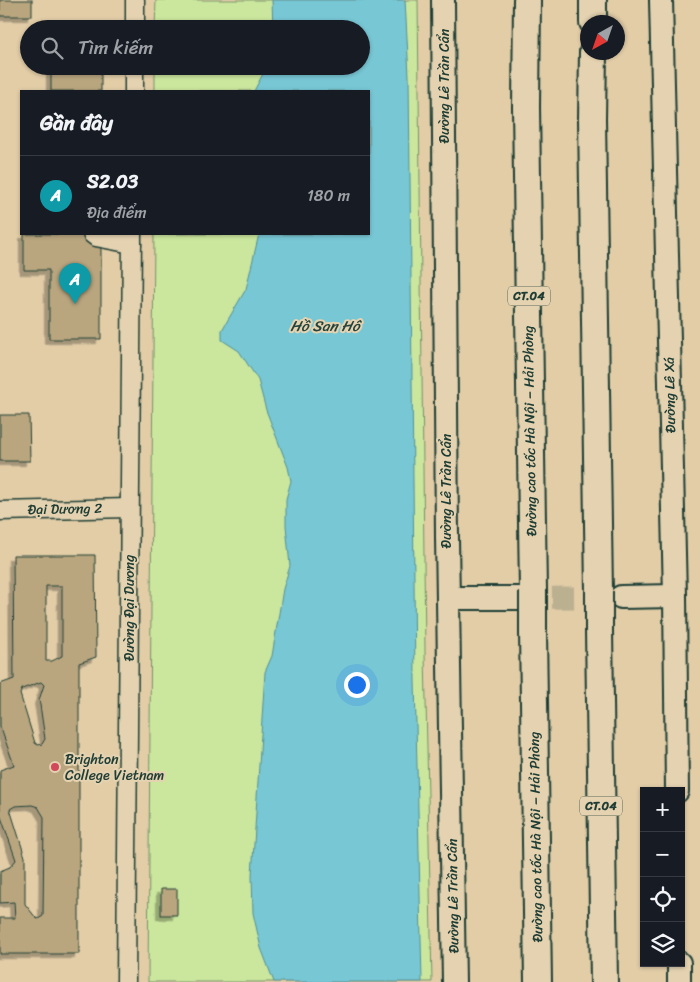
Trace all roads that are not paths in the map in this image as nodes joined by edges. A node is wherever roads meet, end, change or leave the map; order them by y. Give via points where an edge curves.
1 (135, 0) edge
2 (443, 0) edge
3 (526, 0) edge
4 (593, 0) edge
5 (661, 0) edge
6 (593, 15) edge
7 (135, 20) edge
8 (593, 60) edge
9 (134, 75) edge
10 (134, 90) edge
11 (93, 235) edge
12 (132, 239) edge
13 (129, 508) junction
14 (0, 511) edge
15 (526, 594) junction
16 (610, 594) junction
17 (675, 596) junction
18 (448, 598) junction
19 (677, 787) edge
20 (679, 967) edge
21 (126, 982) edge
22 (454, 982) edge
23 (538, 982) edge
24 (604, 982) edge
25 (679, 982) edge

1 - 7 street
2 - 18 main road, Đường Lê Trần Cẩn
3 - 15 highway, Đường cao tốc Hà Nội – Hải Phòng / CT.04
4 - 6 highway
5 - 17 main road, Đường Lê Xá
8 - 16 highway, CT.04 via 592,119
9 - 10 street
11 - 12 street
12 - 13 street, Đường Đại Dương
13 - 14 street, Đại Dương 2
13 - 21 street, Đường Đại Dương
15 - 18 main road
15 - 23 highway, Đường cao tốc Hà Nội – Hải Phòng / CT.04, bridge via 533,632
16 - 17 main road
16 - 24 highway, CT.04, bridge via 599,630
17 - 19 main road, Đường Lê Xá
18 - 22 main road, Đường Lê Trần Cẩn
20 - 25 main road

